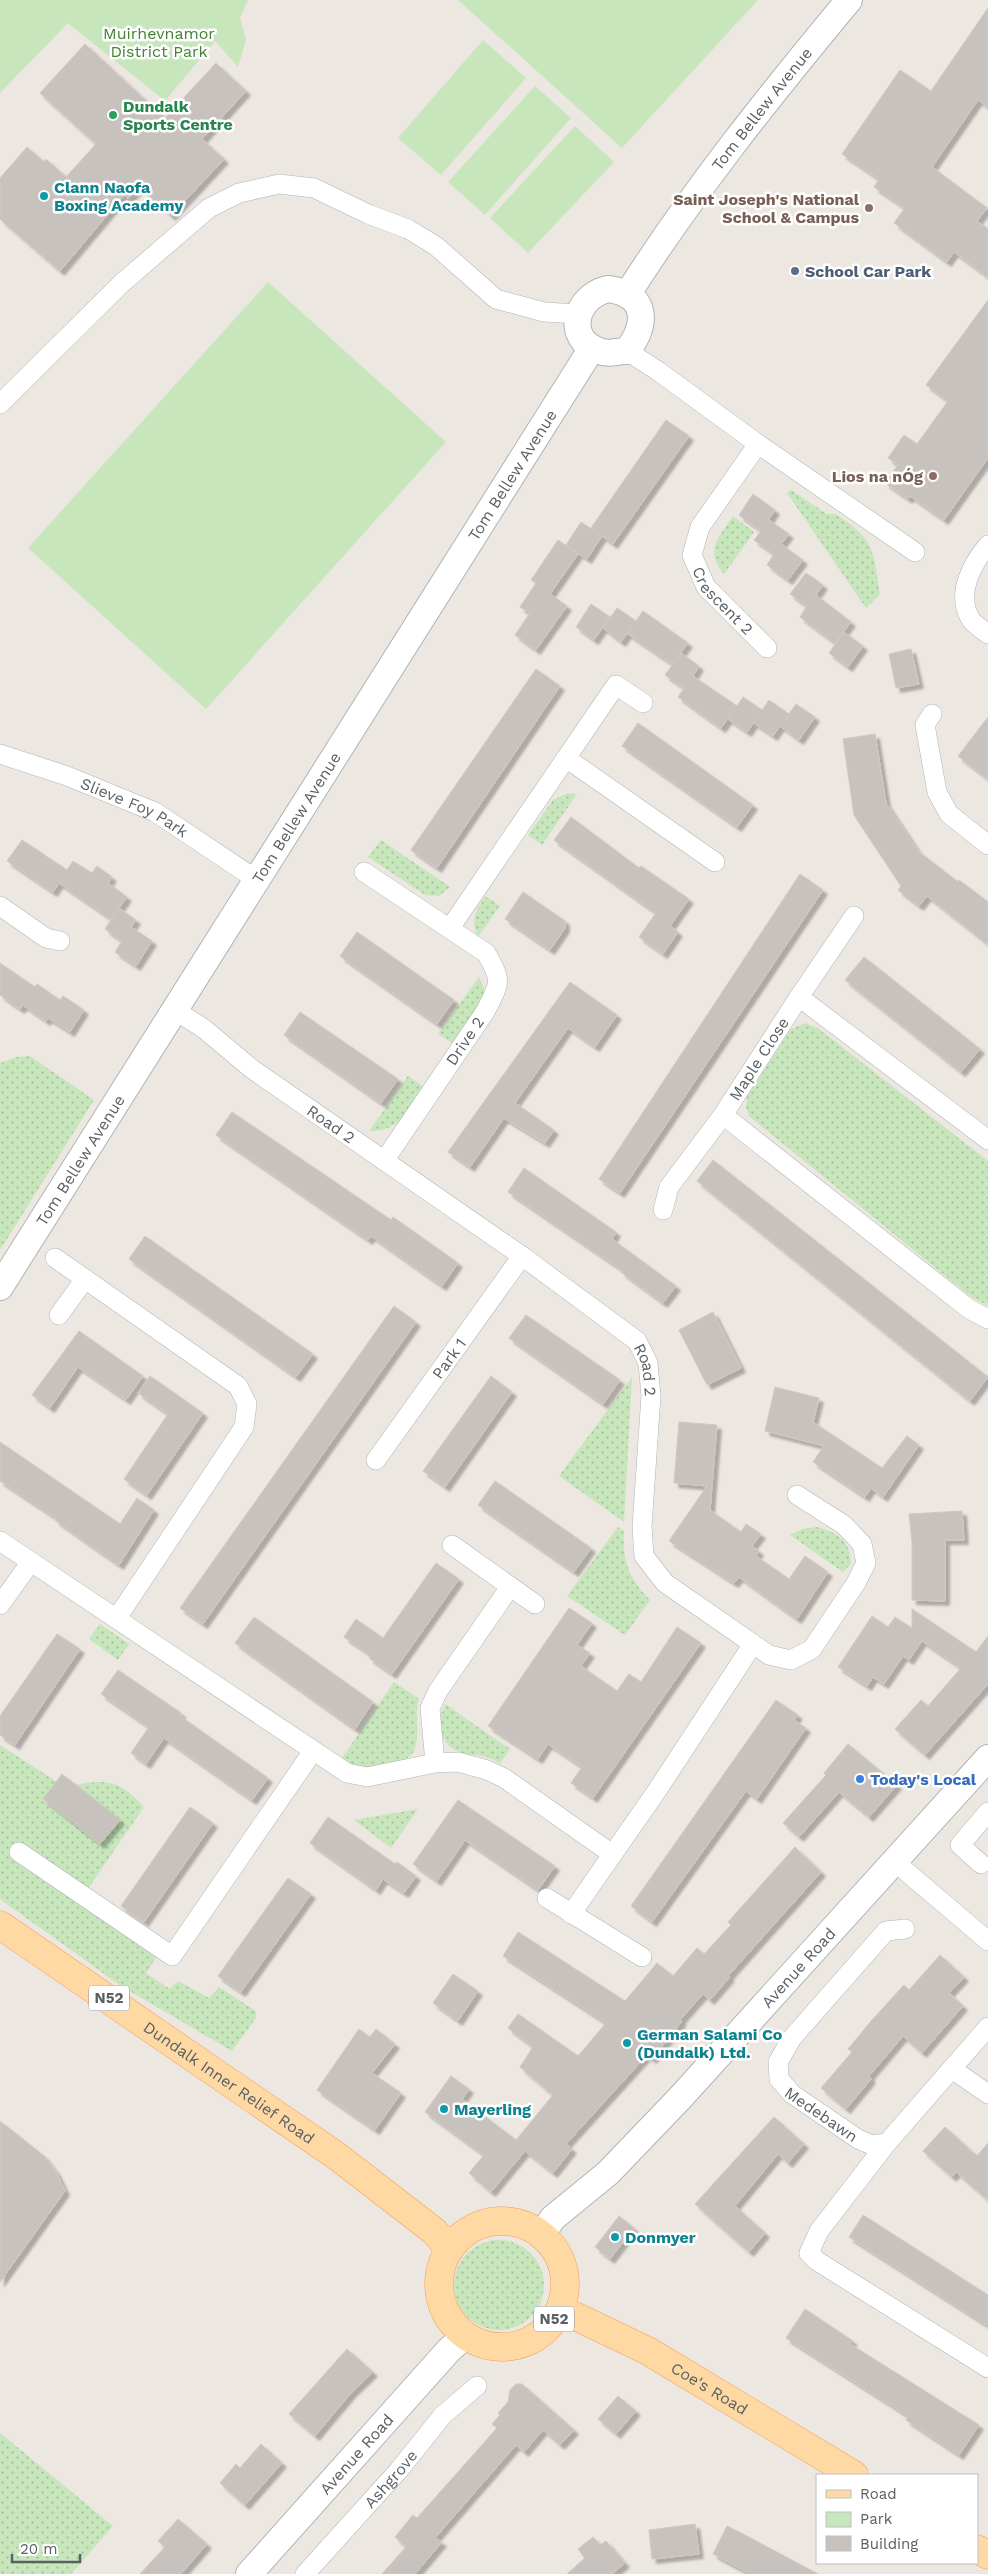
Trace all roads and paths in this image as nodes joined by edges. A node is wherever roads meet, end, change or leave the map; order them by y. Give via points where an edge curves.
1 (849, 0) edge
2 (627, 294) junction
3 (578, 314) junction
4 (592, 348) junction
5 (627, 352) junction
6 (0, 404) edge
7 (758, 444) junction
8 (988, 545) edge
9 (915, 552) dead end
10 (988, 634) edge
11 (767, 648) dead end
12 (643, 703) dead end
13 (932, 714) dead end
14 (0, 756) edge
15 (566, 758) junction
16 (988, 845) edge
17 (715, 862) dead end
18 (364, 872) dead end
19 (257, 880) junction
20 (0, 906) edge
21 (854, 916) dead end
22 (450, 928) junction
23 (60, 941) dead end
24 (799, 997) junction
25 (176, 1011) junction
26 (723, 1115) junction
27 (988, 1140) edge
28 (384, 1161) junction
29 (663, 1210) dead end
30 (522, 1256) junction
31 (55, 1258) dead end
32 (85, 1279) junction
33 (0, 1287) edge
34 (59, 1315) dead end
35 (988, 1319) edge
36 (376, 1460) dead end
37 (797, 1495) dead end
38 (0, 1541) edge
39 (452, 1545) dead end
40 (30, 1562) junction
41 (510, 1587) junction
42 (535, 1604) dead end
43 (0, 1605) edge
44 (117, 1618) junction
45 (753, 1644) junction
46 (313, 1751) junction
47 (988, 1758) edge
48 (435, 1763) junction
49 (988, 1812) edge
50 (19, 1852) dead end
51 (612, 1854) junction
52 (895, 1862) junction
53 (981, 1864) dead end
54 (547, 1898) dead end
55 (571, 1914) junction
56 (0, 1925) edge
57 (905, 1929) dead end
58 (988, 1942) edge
59 (642, 1957) dead end
60 (988, 2027) edge
61 (952, 2068) junction
62 (988, 2094) edge
63 (888, 2143) junction
64 (541, 2235) junction
65 (449, 2249) junction
66 (558, 2313) junction
67 (465, 2336) junction
68 (988, 2368) edge
69 (477, 2386) dead end
70 (852, 2474) edge
71 (249, 2574) edge
72 (305, 2574) edge

1 - 2 street, Tom Bellew Avenue via 780,84 654,252
2 - 3 street via 608,289 598,292 589,297
2 - 5 street via 634,301 641,319 637,338
3 - 4 street via 580,333
3 - 6 street via 544,312 496,299 436,246 408,229 314,188 279,184 239,193 209,208 122,283
4 - 5 street via 611,353
4 - 19 street, Tom Bellew Avenue
5 - 7 street
7 - 9 street
7 - 11 street, Crescent 2 via 700,527 692,555 706,587
8 - 10 street via 968,576 964,600 970,619
12 - 15 street via 616,685
13 - 16 street via 926,725 937,792 949,814
14 - 19 street, Slieve Foy Park via 67,776 155,812
15 - 17 street
15 - 22 street
18 - 22 street, Drive 2
19 - 25 street, Tom Bellew Avenue
20 - 23 street via 46,938
21 - 24 street, Maple Close
22 - 28 street, Drive 2 via 486,953 496,970 498,986 485,1012
24 - 26 street, Maple Close
24 - 27 street
25 - 28 street, Road 2 via 203,1028 252,1069
25 - 33 street, Tom Bellew Avenue
26 - 29 street via 669,1187
26 - 35 street, Maple Close via 969,1309
28 - 30 street, Road 2
30 - 36 street, Park 1
30 - 45 street, Road 2 via 637,1341 648,1363 651,1396 642,1526 644,1556 665,1583
31 - 32 street
32 - 34 street
32 - 44 street via 238,1386 247,1404 244,1427
37 - 45 street, Road 2 via 844,1525 862,1544 866,1563 812,1649 791,1660 769,1655
38 - 40 street
39 - 41 street
40 - 43 street
40 - 44 street
41 - 42 street
41 - 48 street via 438,1691 430,1708
44 - 46 street
45 - 51 street
46 - 48 street via 347,1773 367,1777
46 - 50 street via 172,1956
47 - 52 street, Avenue Road
48 - 51 street via 458,1762 504,1778
49 - 53 street via 960,1845
51 - 55 street
52 - 58 street
52 - 64 street, Avenue Road via 666,2113 608,2173 553,2218
54 - 55 street
55 - 59 street
56 - 65 main road, Dundalk Inner Relief Road / N52 via 338,2157 435,2232
57 - 63 street, Medebawn via 886,1931 792,2038 778,2062 779,2079 792,2094 858,2139 872,2145
60 - 61 street
61 - 62 street
61 - 63 street
63 - 68 street via 819,2230 809,2253
64 - 65 main road, N52 via 523,2225 502,2221 482,2224 464,2234
64 - 66 main road, N52 via 561,2262 565,2280 564,2297
65 - 67 main road, N52 via 441,2267 442,2305 451,2322
66 - 67 main road, N52 via 548,2328 517,2346 499,2348
66 - 70 main road, Coe's Road / N52 via 575,2316 648,2351
67 - 71 street, Avenue Road
69 - 72 street, Ashgrove via 443,2415 399,2470

